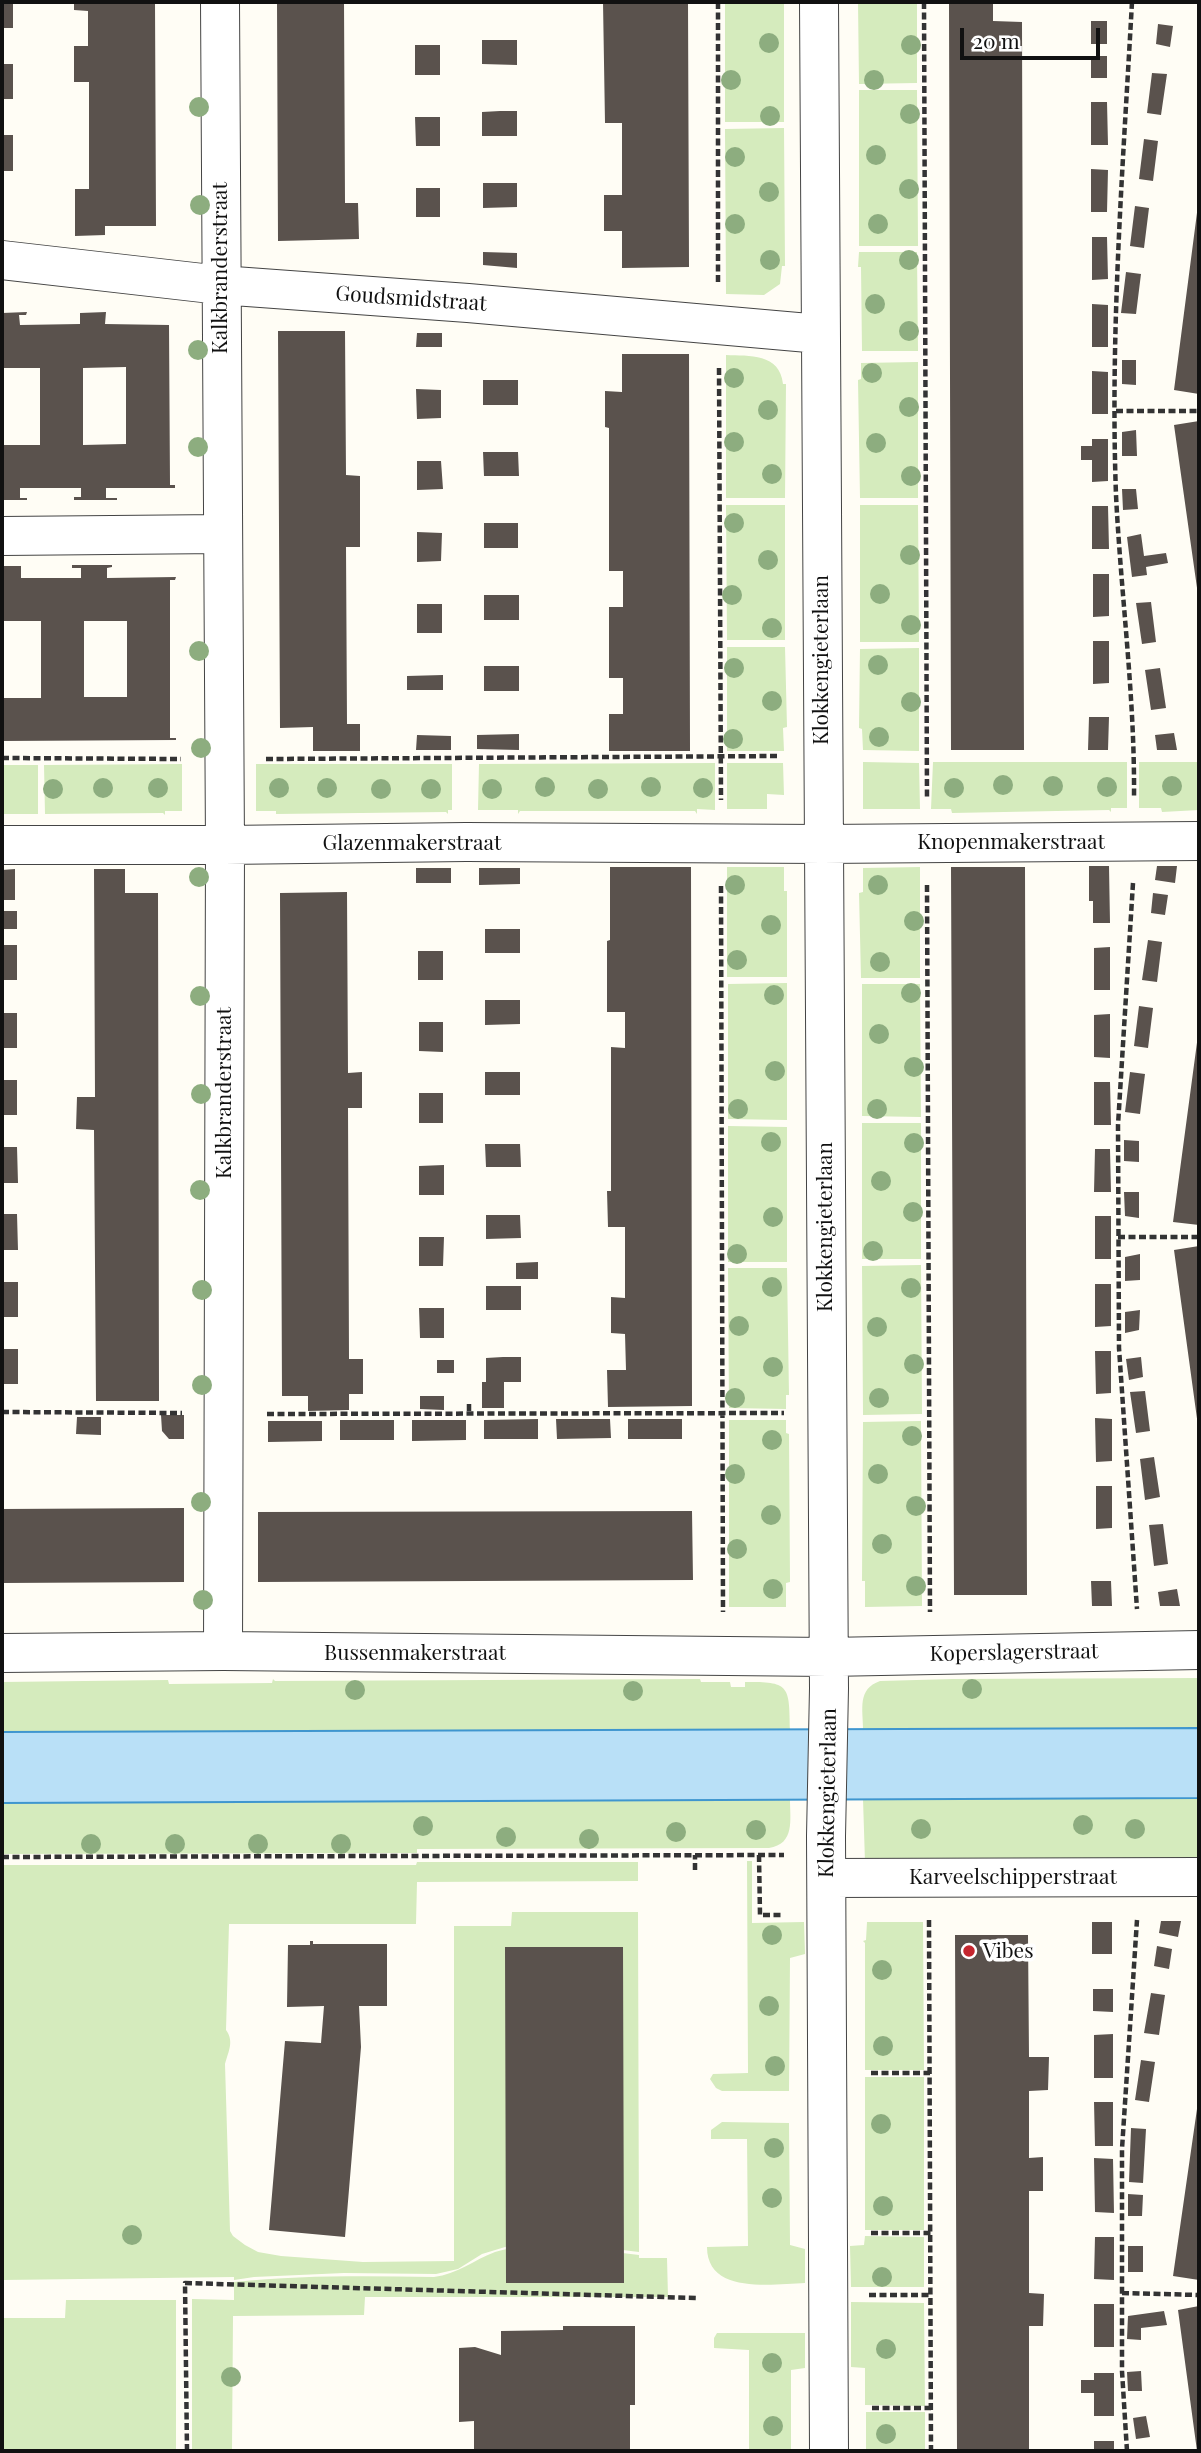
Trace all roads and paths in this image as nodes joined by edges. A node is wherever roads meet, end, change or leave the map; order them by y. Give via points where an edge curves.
1 (220, 2) edge
2 (819, 2) edge
3 (2, 260) edge
4 (220, 285) junction
5 (820, 334) junction
6 (1116, 411) dead end
7 (1199, 411) edge
8 (222, 534) junction
9 (2, 537) edge
10 (822, 756) junction
11 (2, 758) edge
12 (224, 759) junction
13 (1199, 841) edge
14 (823, 844) junction
15 (2, 845) edge
16 (225, 845) junction
17 (1118, 1237) dead end
18 (1199, 1237) edge
19 (468, 1404) dead end
20 (2, 1412) edge
21 (469, 1413) junction
22 (827, 1413) junction
23 (223, 1414) junction
24 (1199, 1650) edge
25 (223, 1651) junction
26 (2, 1653) edge
27 (829, 1672) junction
28 (695, 1855) junction
29 (759, 1855) junction
30 (2, 1857) edge
31 (695, 1870) dead end
32 (827, 1871) junction
33 (929, 1877) junction
34 (1140, 1877) junction
35 (1199, 1877) edge
36 (828, 2073) junction
37 (930, 2073) junction
38 (828, 2233) junction
39 (931, 2233) junction
40 (1122, 2293) junction
41 (931, 2295) junction
42 (1199, 2295) edge
43 (696, 2298) dead end
44 (829, 2304) junction
45 (829, 2408) junction
46 (931, 2408) junction
47 (187, 2451) edge
48 (829, 2451) edge
49 (931, 2451) edge
50 (1127, 2451) edge

1 - 4 street, Kalkbranderstraat
2 - 5 street, Klokkengieterlaan
3 - 4 street, Goudsmidstraat
4 - 5 street, Goudsmidstraat
4 - 8 street, Kalkbranderstraat
5 - 10 street, Klokkengieterlaan
6 - 7 path
8 - 9 street
8 - 12 street, Kalkbranderstraat
10 - 12 path
10 - 14 street, Klokkengieterlaan
11 - 12 path
12 - 16 street, Kalkbranderstraat
13 - 14 street, Knopenmakerstraat
14 - 16 street, Glazenmakerstraat
14 - 22 street, Klokkengieterlaan
15 - 16 street, Glazenmakerstraat
16 - 23 street, Kalkbranderstraat
17 - 18 path
19 - 21 path
20 - 23 path
21 - 22 path
21 - 23 path
22 - 27 street, Klokkengieterlaan
23 - 25 street, Kalkbranderstraat
24 - 27 street, Koperslagerstraat
25 - 26 street, Bussenmakerstraat
25 - 27 street, Bussenmakerstraat
27 - 32 street, Klokkengieterlaan
28 - 29 path
28 - 30 path
28 - 31 path
29 - 32 path
29 - 32 path via 761,1915
32 - 33 street, Karveelschipperstraat
32 - 36 street, Klokkengieterlaan
33 - 34 street, Karveelschipperstraat
33 - 37 path
34 - 35 street, Karveelschipperstraat
34 - 40 path via 1122,2149
36 - 37 path
36 - 38 street, Klokkengieterlaan
37 - 39 path
38 - 39 path
38 - 44 street, Klokkengieterlaan
39 - 41 path
40 - 42 path
40 - 50 path
41 - 44 path via 851,2295
41 - 46 path
43 - 47 path via 185,2283
44 - 45 street, Klokkengieterlaan
45 - 46 path
45 - 48 street, Klokkengieterlaan
46 - 49 path

